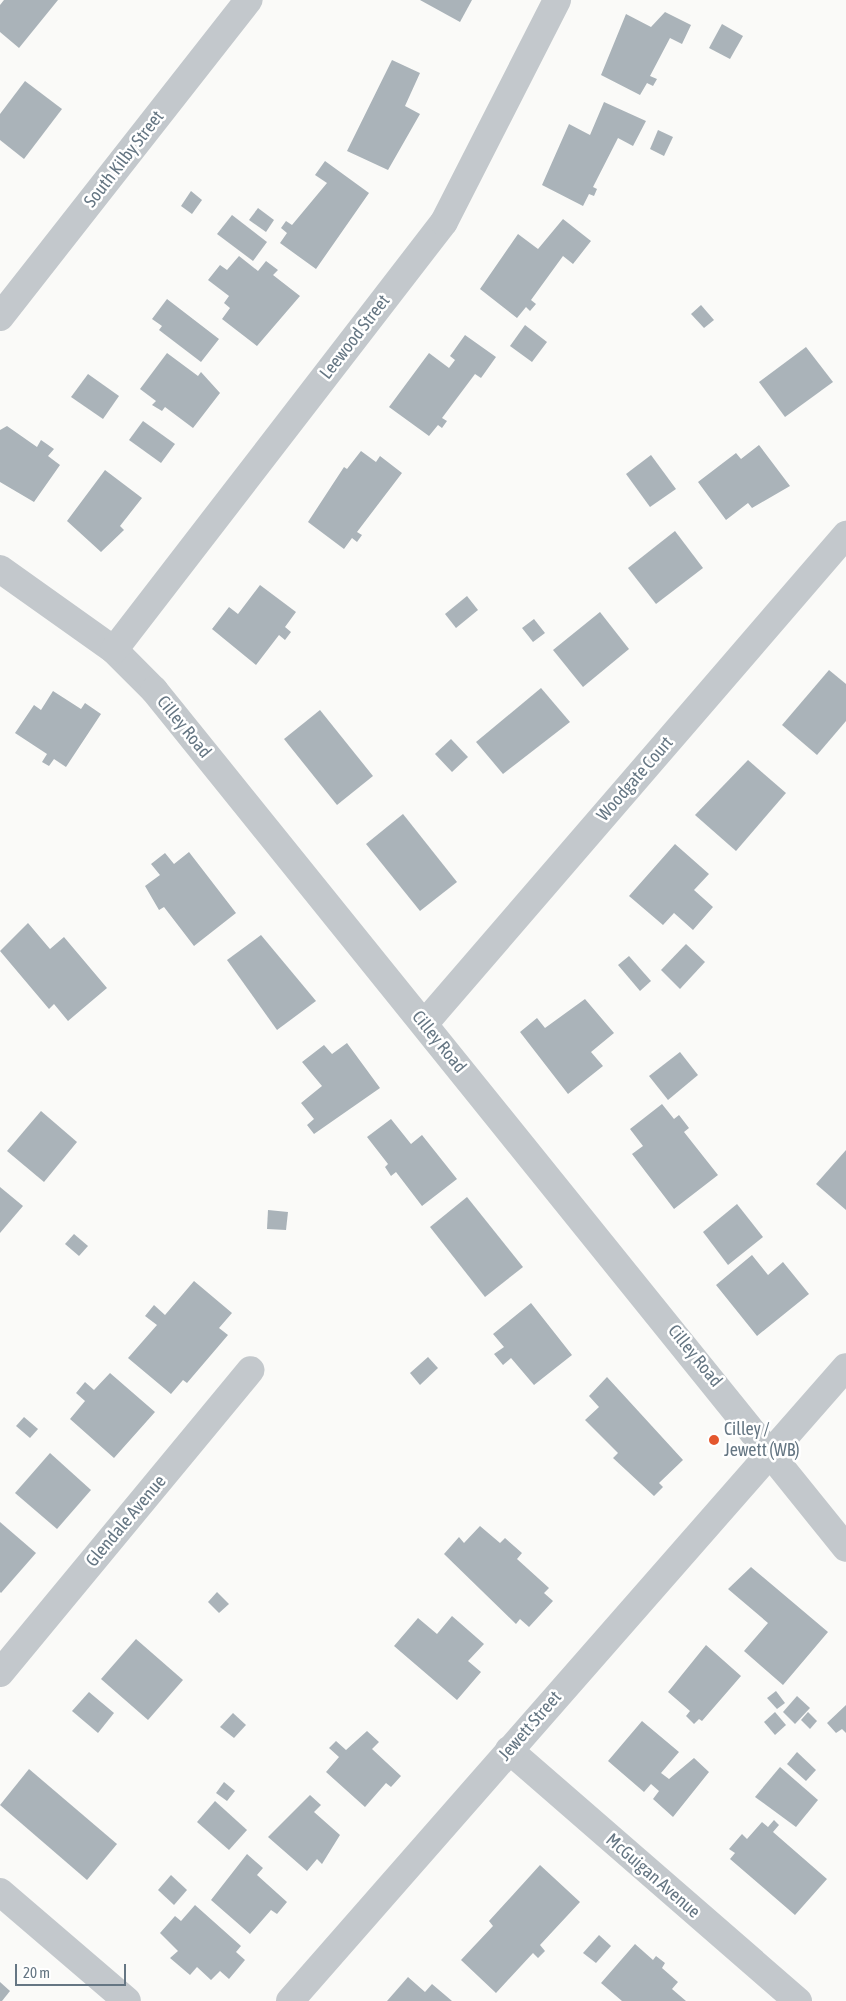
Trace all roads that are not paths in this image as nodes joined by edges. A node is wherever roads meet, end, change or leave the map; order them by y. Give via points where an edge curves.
1 (249, 0) edge
2 (557, 0) edge
3 (0, 317) edge
4 (846, 535) edge
5 (0, 569) edge
6 (114, 650) junction
7 (425, 1023) junction
8 (846, 1366) edge
9 (251, 1370) dead end
10 (772, 1452) junction
11 (846, 1548) edge
12 (0, 1673) edge
13 (509, 1750) junction
14 (0, 1892) edge
15 (127, 2001) edge
16 (290, 2001) edge
17 (798, 2001) edge

1 - 3 street, South Kilby Street
2 - 6 street, Leewood Street via 444,222
4 - 7 street, Woodgate Court
5 - 6 street, Cilley Road
6 - 7 street, Cilley Road via 154,690
7 - 10 street, Cilley Road
8 - 10 street, Jewett Street
9 - 12 street, Glendale Avenue
10 - 11 street, Cilley Road
10 - 13 street, Jewett Street
13 - 16 street, Jewett Street
13 - 17 street, McGuigan Avenue
14 - 15 street

